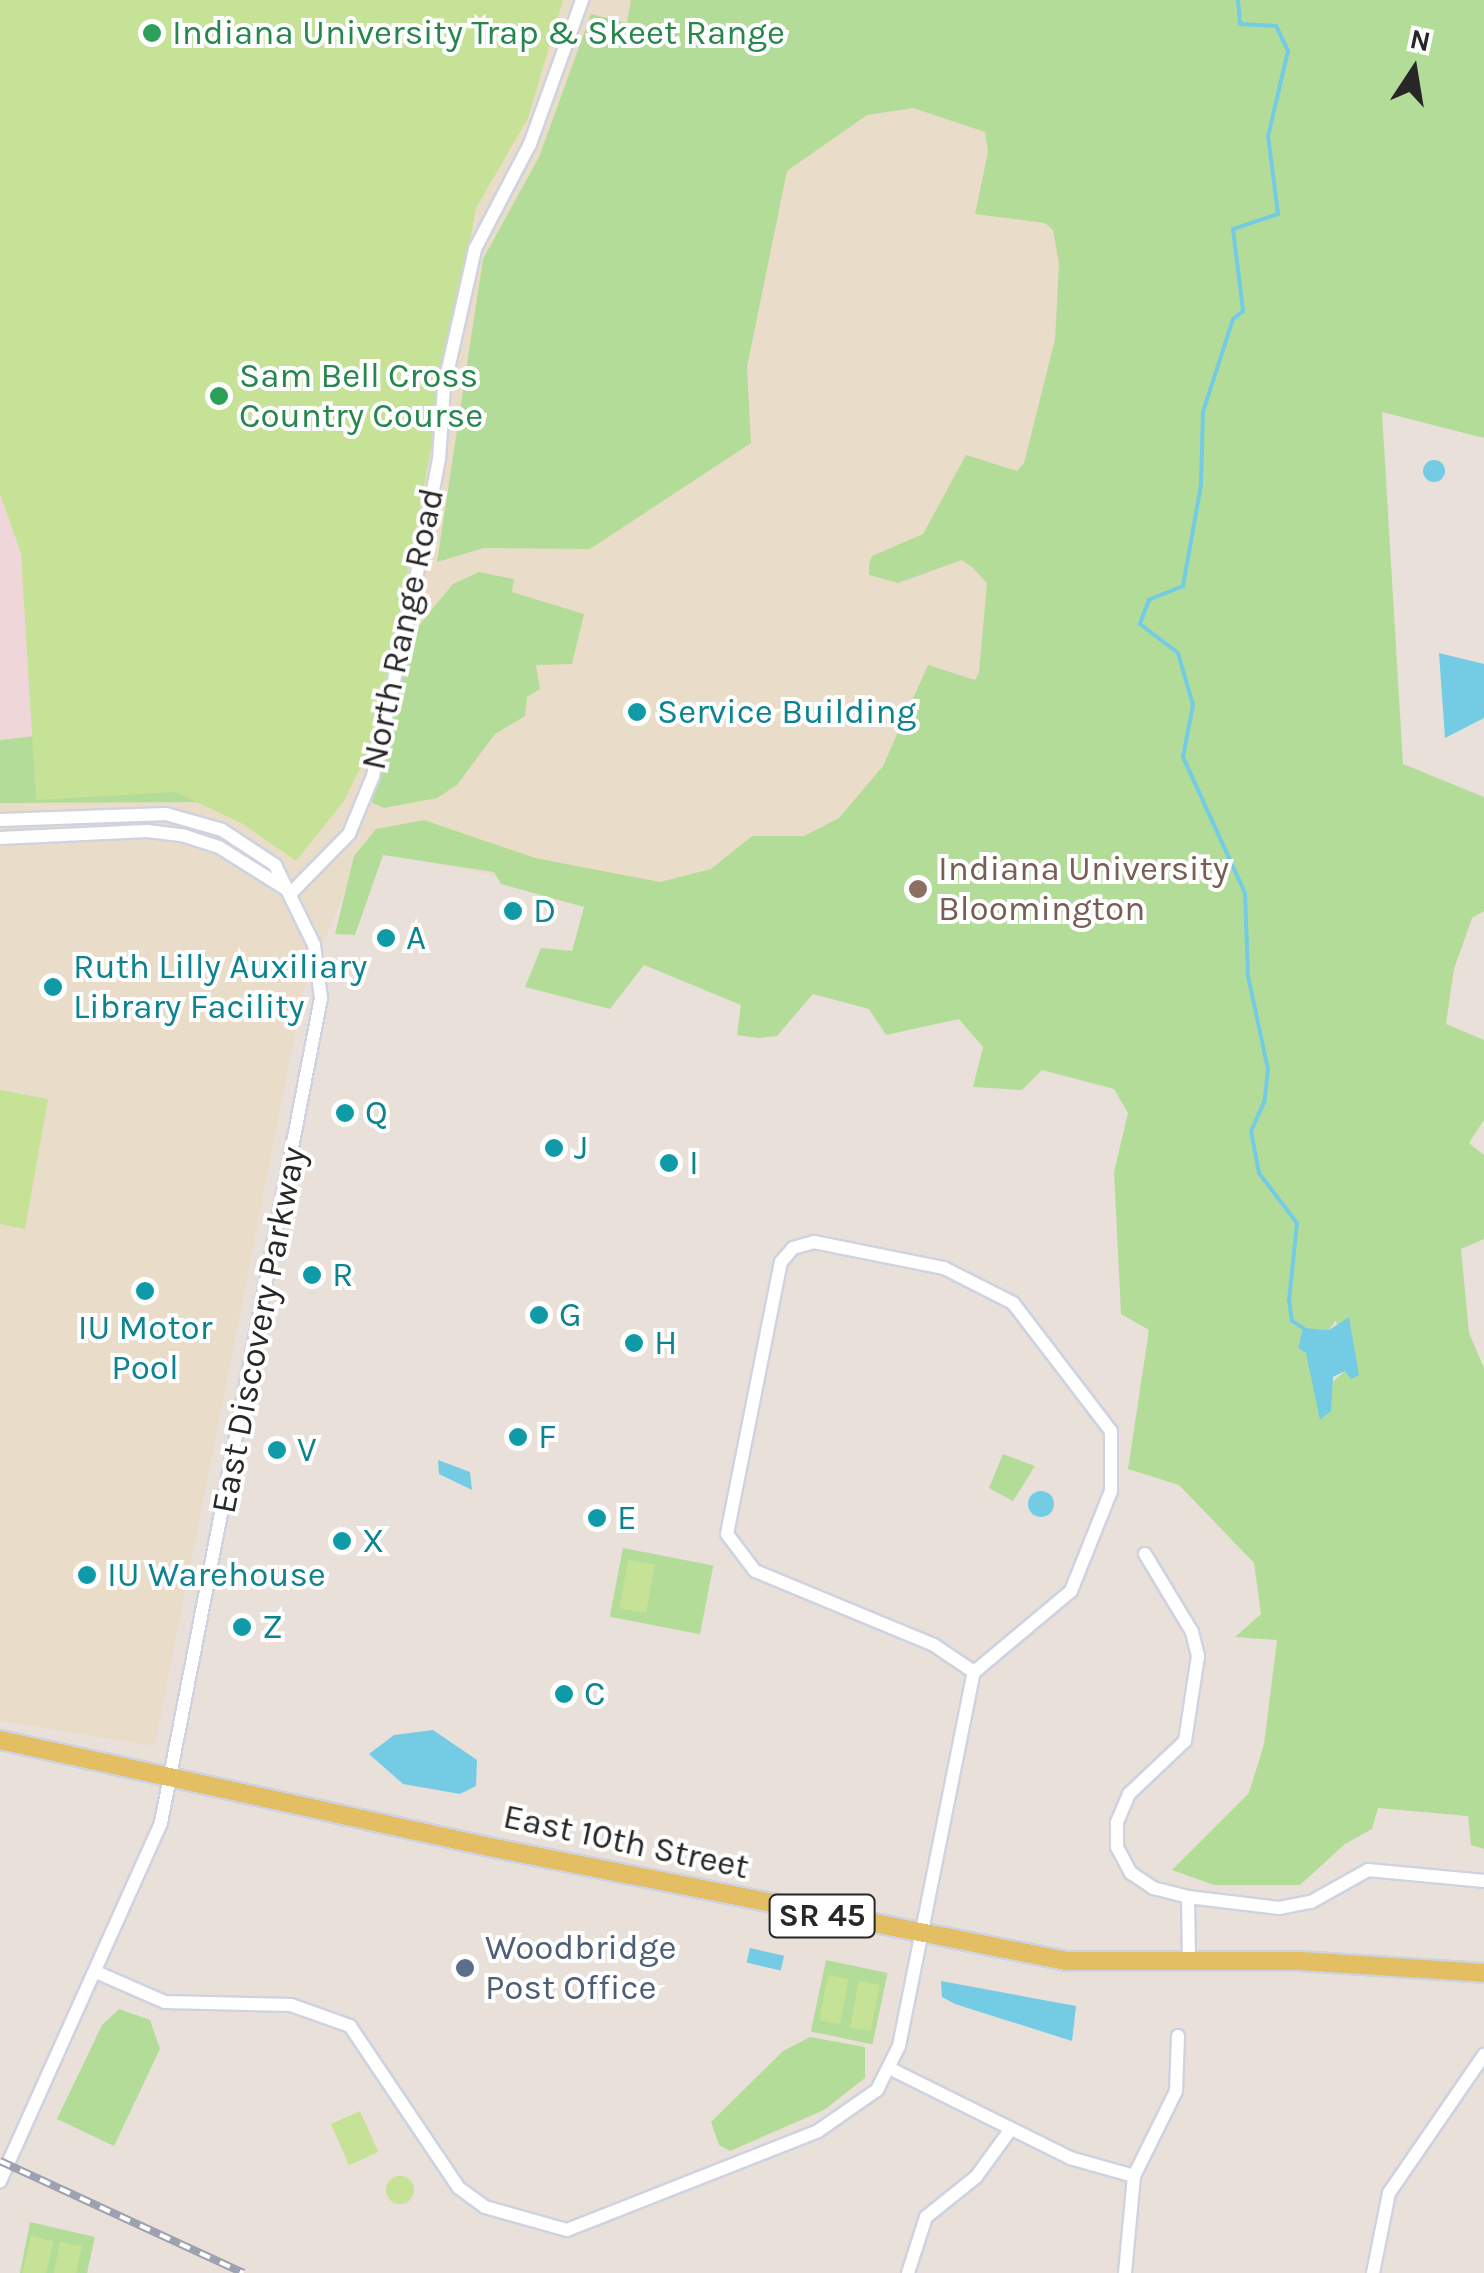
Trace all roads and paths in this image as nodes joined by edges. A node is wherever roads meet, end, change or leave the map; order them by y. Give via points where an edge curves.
1 (582, 0) edge
2 (0, 820) edge
3 (0, 838) edge
4 (288, 892) junction
5 (1145, 1554) dead end
6 (974, 1672) junction
7 (0, 1740) edge
8 (170, 1776) junction
9 (1484, 1881) edge
10 (1188, 1897) junction
11 (920, 1936) junction
12 (1189, 1961) junction
13 (96, 1972) junction
14 (1484, 1974) edge
15 (1178, 2036) dead end
16 (1484, 2055) edge
17 (890, 2069) junction
18 (1011, 2128) junction
19 (1134, 2176) junction
20 (0, 2182) edge
21 (908, 2273) edge
22 (1125, 2273) edge
23 (1373, 2273) edge

1 - 4 street, North Range Road via 530,144 475,249 372,780 349,834
2 - 4 street, East Discovery Parkway via 130,813 195,820 262,856
3 - 4 street via 147,831 185,836 219,847
4 - 8 street, East Discovery Parkway via 314,945 320,1024
5 - 10 street via 1192,1632 1198,1656 1185,1741 1129,1794 1117,1848 1131,1872 1154,1888
6 - 6 street via 1071,1592 1111,1492 1110,1432 1102,1411 1013,1303 991,1289 944,1268 827,1243 793,1248 781,1262 727,1534 754,1571 934,1645
6 - 11 street
7 - 8 main road, East 10th Street / SR 45
8 - 11 main road, East 10th Street / SR 45
8 - 13 street, East Discovery Parkway via 146,1863
9 - 10 street via 1368,1870 1311,1902 1280,1908
10 - 12 street
11 - 12 main road, East 10th Street / SR 45 via 1067,1961
11 - 17 street
12 - 14 main road, East 10th Street / SR 45
13 - 17 street via 165,2002 291,2005 350,2026 459,2188 485,2206 567,2230 818,2130 857,2108
13 - 20 street, East Discovery Parkway
15 - 19 street via 1176,2090
16 - 23 street via 1389,2192
17 - 18 street
18 - 19 street via 1070,2158
18 - 21 street via 976,2177 926,2217
19 - 22 street

